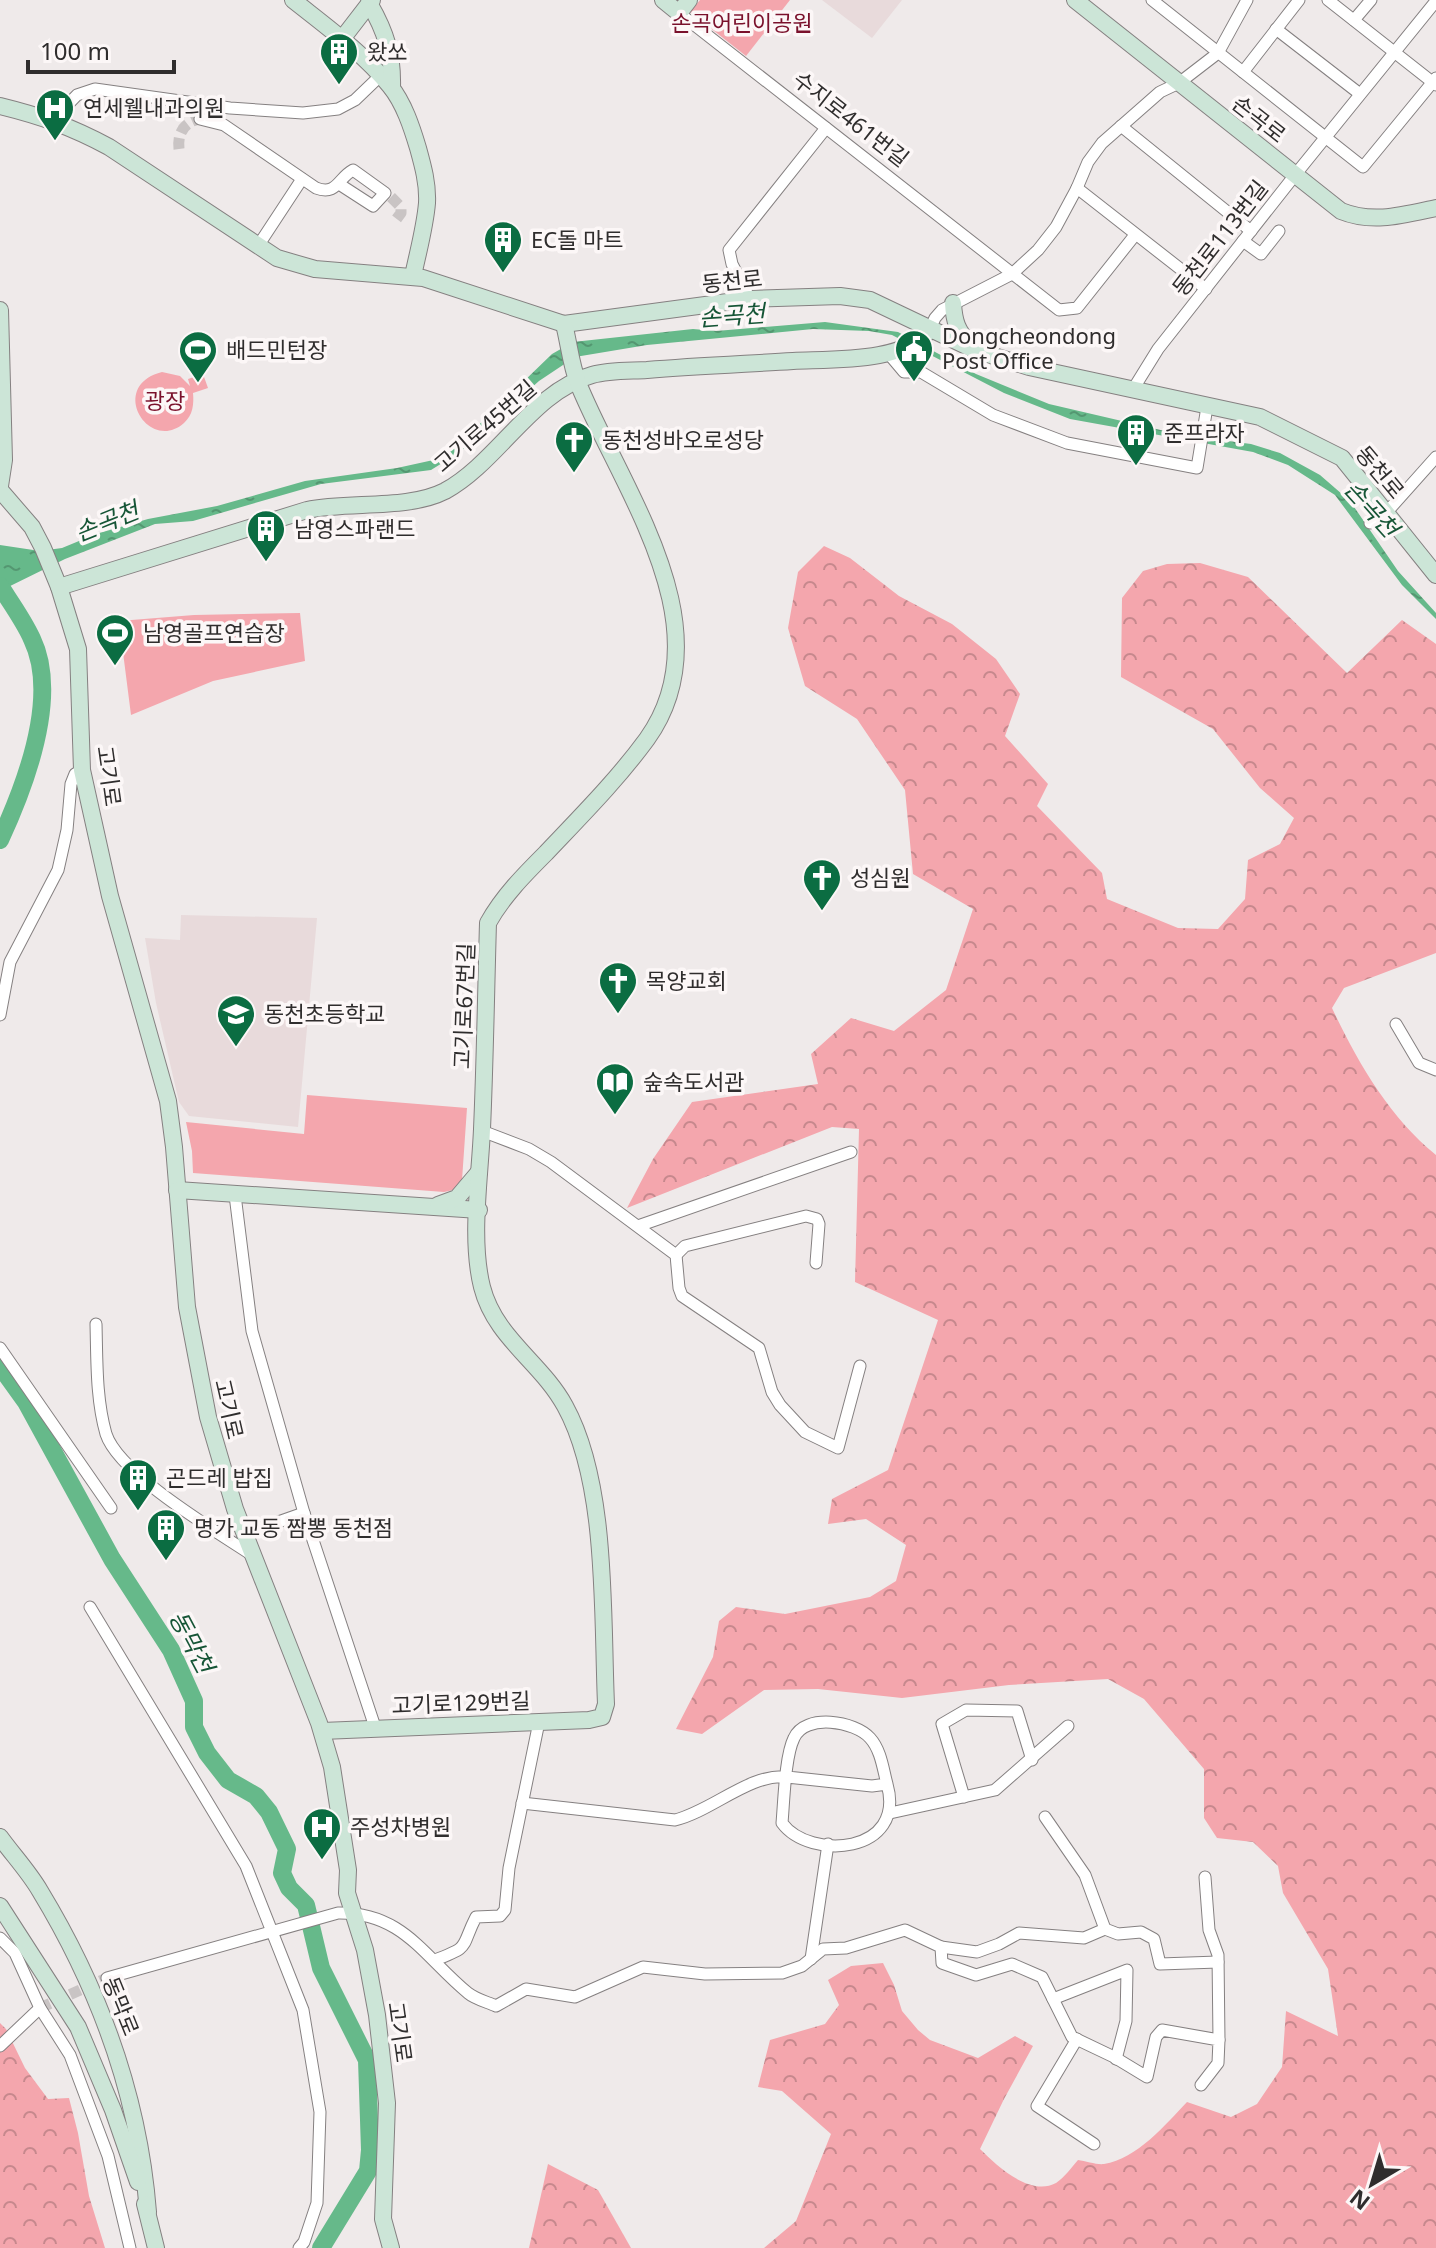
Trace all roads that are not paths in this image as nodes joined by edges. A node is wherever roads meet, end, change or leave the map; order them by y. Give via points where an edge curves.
1 (293, 0) edge
2 (663, 0) edge
3 (1075, 0) edge
4 (1152, 0) edge
5 (1247, 0) edge
6 (1299, 0) edge
7 (1328, 0) edge
8 (1371, 0) edge
9 (1436, 1) edge
10 (371, 2) edge
11 (684, 6) edge
12 (1354, 20) junction
13 (1276, 29) junction
14 (342, 39) junction
15 (1394, 52) junction
16 (1218, 53) junction
17 (1243, 72) junction
18 (386, 82) junction
19 (1435, 82) edge
20 (1179, 83) junction
21 (1360, 94) junction
22 (0, 106) edge
23 (54, 119) junction
24 (200, 119) dead end
25 (1121, 126) junction
26 (826, 128) junction
27 (1326, 137) junction
28 (1295, 175) junction
29 (302, 179) junction
30 (339, 184) dead end
31 (1077, 188) junction
32 (1436, 208) edge
33 (1279, 231) dead end
34 (1135, 235) junction
35 (1247, 236) junction
36 (258, 246) junction
37 (1012, 274) junction
38 (413, 276) junction
39 (1206, 289) junction
40 (750, 299) junction
41 (953, 303) junction
42 (0, 310) edge
43 (565, 329) junction
44 (930, 329) junction
45 (975, 350) junction
46 (894, 352) junction
47 (577, 381) junction
48 (1132, 391) junction
49 (1207, 407) junction
50 (1436, 457) edge
51 (0, 488) edge
52 (1386, 513) junction
53 (1370, 523) dead end
54 (1436, 575) edge
55 (59, 587) junction
56 (82, 770) junction
57 (0, 1015) edge
58 (1396, 1024) dead end
59 (1436, 1070) edge
60 (482, 1131) junction
61 (851, 1152) dead end
62 (479, 1172) junction
63 (177, 1190) junction
64 (235, 1195) junction
65 (433, 1207) junction
66 (479, 1210) junction
67 (638, 1226) junction
68 (676, 1255) junction
69 (816, 1263) dead end
70 (96, 1324) dead end
71 (0, 1348) edge
72 (860, 1366) dead end
73 (111, 1508) dead end
74 (304, 1513) junction
75 (244, 1534) junction
76 (252, 1556) junction
77 (90, 1607) dead end
78 (602, 1717) joint
79 (539, 1722) junction
80 (1068, 1726) dead end
81 (375, 1727) junction
82 (322, 1731) junction
83 (1032, 1760) junction
84 (787, 1777) junction
85 (887, 1784) junction
86 (964, 1797) junction
87 (522, 1803) junction
88 (890, 1813) junction
89 (1045, 1817) dead end
90 (0, 1837) edge
91 (828, 1844) junction
92 (1205, 1877) dead end
93 (0, 1906) edge
94 (347, 1913) junction
95 (1105, 1929) junction
96 (271, 1933) junction
97 (0, 1938) edge
98 (941, 1947) junction
99 (811, 1959) junction
100 (435, 1960) junction
101 (1218, 1962) junction
102 (107, 1978) tunnel mouth
103 (1053, 1999) junction
104 (40, 2008) junction
105 (1077, 2039) junction
106 (1219, 2040) junction
107 (0, 2046) edge
108 (1116, 2059) junction
109 (1201, 2085) dead end
110 (1094, 2144) dead end
111 (148, 2212) junction
112 (130, 2248) edge
113 (156, 2248) edge
114 (299, 2248) edge
115 (391, 2248) edge

1 - 14 street
2 - 11 street, 수지로461번길
3 - 20 street, 손곡로
4 - 16 street
5 - 16 street
6 - 13 street
7 - 12 street
8 - 12 street
9 - 15 street, 동천로113번길
10 - 14 street
10 - 18 street via 390,46
11 - 26 street, 수지로461번길
12 - 15 street
13 - 17 street
13 - 21 street
14 - 18 street
15 - 19 street
15 - 21 street, 동천로113번길
16 - 17 street
16 - 20 street
17 - 27 street
18 - 23 street via 330,111 253,110 95,89 77,95
18 - 38 street via 415,139 427,185
19 - 27 street via 1363,167
20 - 25 street via 1160,92
20 - 28 street, 손곡로
21 - 27 street, 동천로113번길
22 - 23 street, 동천로
23 - 36 street, 동천로 via 109,147
24 - 29 street via 224,125
25 - 31 street via 1088,162
25 - 35 street
26 - 37 street, 수지로461번길
26 - 40 street via 729,250
27 - 28 street, 동천로113번길
28 - 32 street, 손곡로 via 1341,211 1358,217 1386,218
28 - 35 street, 동천로113번길
29 - 30 street via 322,190
29 - 36 street
31 - 34 street
31 - 37 street via 1056,227
33 - 35 street via 1261,254
34 - 37 street, 수지로461번길 via 1077,308 1059,310
34 - 39 street
35 - 39 street, 동천로113번길
36 - 38 street, 동천로 via 302,266
37 - 41 street
38 - 43 street, 동천로
39 - 48 street, 동천로113번길
40 - 43 street, 동천로
40 - 44 street, 동천로 via 852,296
41 - 44 street
41 - 45 street via 959,333
42 - 51 street
43 - 47 street, 고기로67번길
44 - 45 street, 동천로
44 - 46 street via 911,347
45 - 48 street, 동천로
46 - 47 street, 고기로45번길 via 593,374
46 - 49 street via 904,372 921,372 993,415 1067,443 1197,468
47 - 55 street, 고기로45번길 via 550,398 443,492 307,510
47 - 60 street, 고기로67번길 via 638,506 664,578 675,624 676,668 664,709 636,754 488,923
48 - 49 street, 동천로
49 - 52 street, 동천로 via 1260,417 1342,458
50 - 52 street
51 - 55 street, 고기로 via 32,527
52 - 53 street
52 - 54 street, 동천로
55 - 56 street, 고기로 via 78,649
56 - 57 street via 71,784 58,870 10,962
56 - 63 street, 고기로 via 97,846 168,1101
58 - 59 street via 1419,1063
60 - 62 street, 고기로67번길
60 - 67 street via 537,1153
61 - 67 street
62 - 65 street via 457,1198
62 - 66 street, 고기로67번길
63 - 64 street
63 - 75 street, 고기로 via 199,1374 219,1462
64 - 65 street
64 - 74 street via 252,1331
65 - 66 street
66 - 78 street, 고기로67번길 via 479,1268 491,1311 502,1332 564,1404 588,1465 598,1532 606,1704
67 - 68 street
68 - 69 street via 685,1246 806,1216 819,1224
68 - 72 street via 682,1296 759,1348 772,1392 805,1432 838,1448
70 - 76 street via 98,1391 107,1437 129,1466
71 - 73 street
74 - 75 street
74 - 81 street
75 - 76 street, 고기로
76 - 82 street, 고기로
77 - 96 street via 246,1866
78 - 79 street, 고기로129번길
79 - 81 street, 고기로129번길
79 - 87 street
80 - 83 street
81 - 82 street, 고기로129번길
82 - 94 street, 고기로 via 347,1858
83 - 86 street via 995,1790
83 - 86 street via 1017,1711 966,1710 942,1724
84 - 85 street
84 - 85 street via 795,1735 805,1724 818,1722 855,1727 870,1738
84 - 87 street via 755,1782 675,1820
84 - 91 street via 782,1823 796,1838
85 - 88 street
86 - 88 street
87 - 100 street via 505,1910 500,1916 476,1917 466,1944
88 - 91 street via 879,1832 864,1842
89 - 95 street via 1085,1875
90 - 111 street, 동막로 via 39,1888 79,1960 110,2033 132,2102
91 - 99 street
92 - 101 street via 1209,1930
93 - 111 street, 동막로 via 78,2027
94 - 96 street
94 - 100 street via 391,1923
94 - 115 street, 고기로 via 365,1950 377,2015 387,2103 383,2219
95 - 98 street via 1084,1938 1019,1933 977,1952
95 - 101 street via 1141,1932 1154,1939 1160,1964
96 - 102 street
96 - 114 street via 303,2010 320,2112 317,2203
97 - 104 street via 15,1953
98 - 99 street via 905,1930 846,1948 823,1949
98 - 103 street via 942,1963 976,1975 1012,1964 1042,1977
99 - 100 street via 782,1973 705,1974 643,1967 575,1997 526,1989 496,2006 470,1994
101 - 106 street
103 - 105 street
103 - 108 street via 1127,1970 1126,2021
104 - 107 street
104 - 112 street via 70,2055 108,2156
105 - 108 street
105 - 110 street via 1037,2106
106 - 108 street via 1162,2030 1147,2077
106 - 109 street via 1218,2063
111 - 113 street, 동막로

